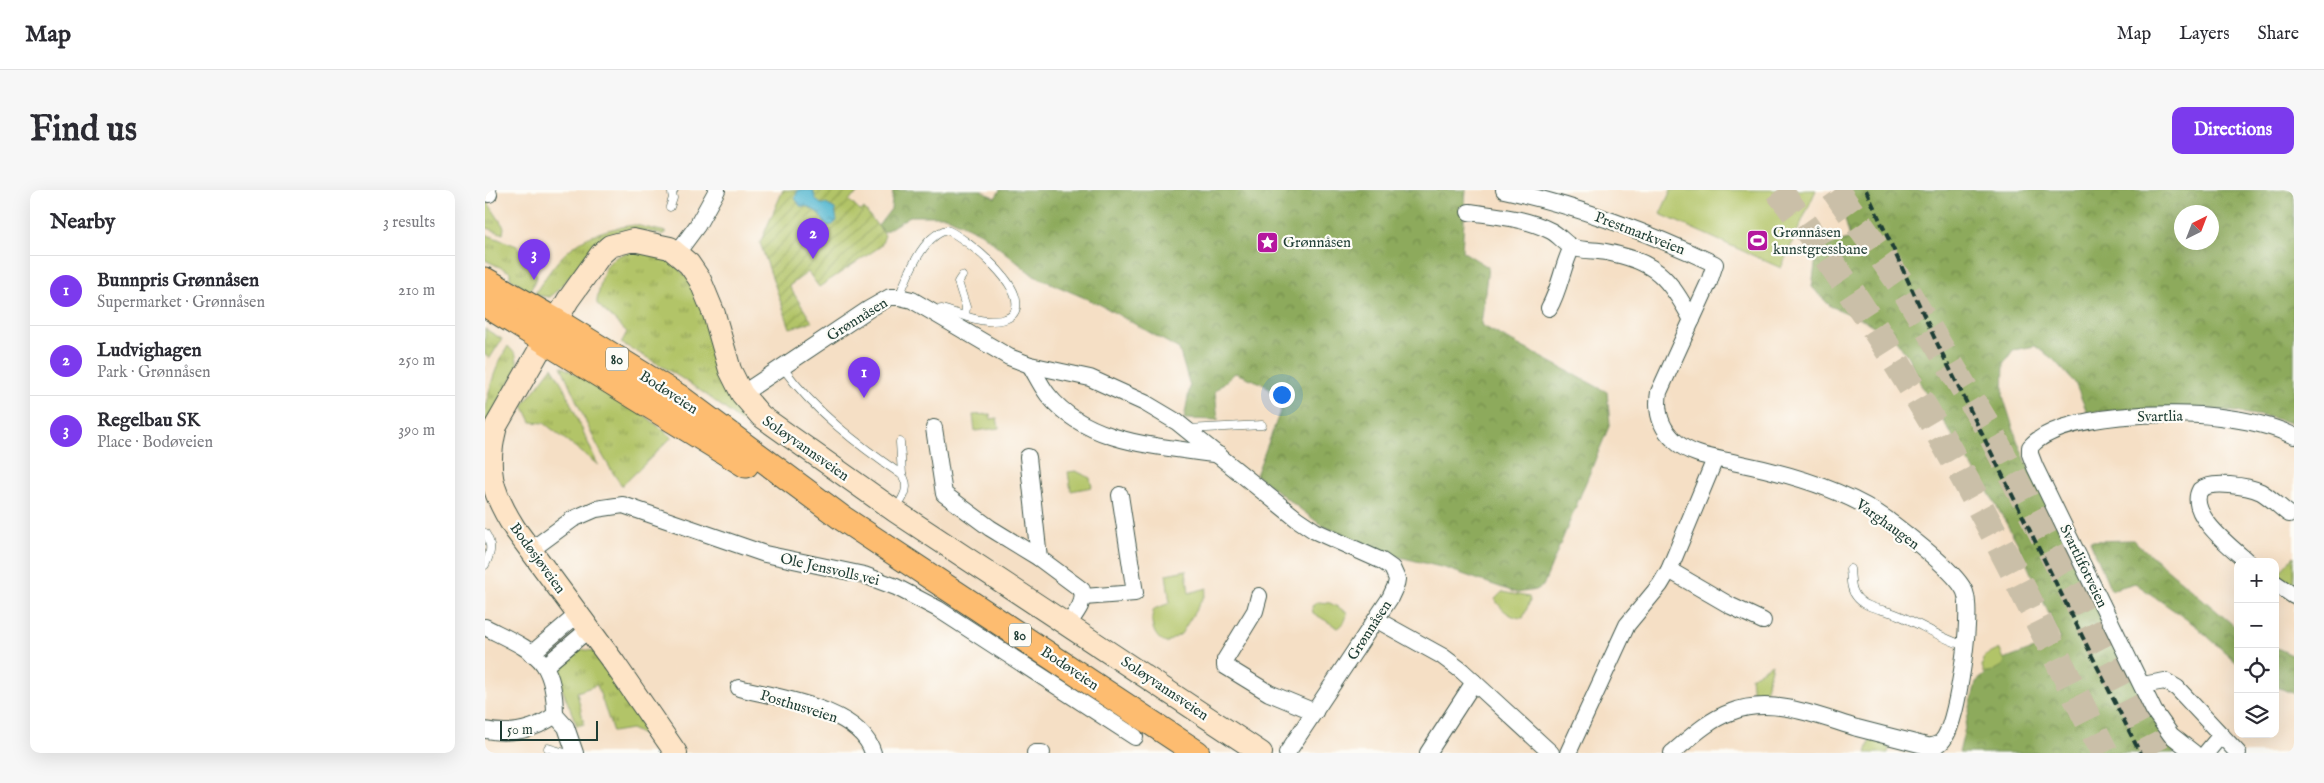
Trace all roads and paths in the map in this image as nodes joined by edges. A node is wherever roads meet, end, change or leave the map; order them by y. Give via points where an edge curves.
1 (673, 190) edge
2 (717, 190) edge
3 (1514, 191) edge
4 (670, 207) dead end
5 (1469, 212) dead end
6 (1572, 247) junction
7 (677, 253) junction
8 (1715, 264) joint
9 (962, 276) dead end
10 (485, 280) edge
11 (899, 297) junction
12 (485, 304) edge
13 (1549, 308) dead end
14 (933, 311) junction
15 (965, 316) junction
16 (1692, 320) junction
17 (551, 331) junction
18 (1030, 366) junction
19 (783, 368) junction
20 (743, 394) junction
21 (1262, 425) dead end
22 (934, 428) dead end
23 (1186, 429) junction
24 (2294, 436) edge
25 (900, 442) dead end
26 (2031, 447) joint
27 (486, 452) edge
28 (1220, 455) junction
29 (1028, 457) dead end
30 (1715, 459) junction
31 (902, 475) junction
32 (1120, 495) dead end
33 (895, 511) junction
34 (2289, 514) dead end
35 (485, 533) edge
36 (531, 550) junction
37 (1039, 558) junction
38 (2244, 558) edge
39 (485, 565) edge
40 (1669, 570) junction
41 (1851, 570) dead end
42 (2279, 587) edge
43 (1259, 596) dead end
44 (2294, 596) edge
45 (1084, 597) junction
46 (1377, 620) junction
47 (1763, 621) dead end
48 (584, 622) junction
49 (1068, 624) junction
50 (485, 627) edge
51 (1966, 646) junction
52 (531, 654) junction
53 (545, 666) junction
54 (1474, 682) junction
55 (2141, 685) junction
56 (739, 688) dead end
57 (1315, 712) junction
58 (555, 715) junction
59 (485, 730) edge
60 (2221, 735) junction
61 (1135, 737) dead end
62 (548, 748) dead end
63 (565, 753) edge
64 (575, 753) edge
65 (676, 753) edge
66 (873, 753) edge
67 (1035, 753) edge
68 (1042, 753) edge
69 (1197, 753) edge
70 (1261, 753) edge
71 (1287, 753) edge
72 (1428, 753) edge
73 (1551, 753) edge
74 (1568, 753) edge
75 (1671, 753) edge
76 (2194, 753) edge
77 (2206, 753) edge
78 (2238, 753) edge

1 - 4 lane
2 - 7 street
3 - 8 street, Prestmarkveien via 1620,223
5 - 6 street via 1532,224 1551,231
6 - 13 street
6 - 16 street via 1619,254 1657,271 1674,289
7 - 17 street, Soløyvannsveien via 659,244 633,240 610,246 588,270
7 - 20 street, Soløyvannsveien via 689,264 707,294 730,370
8 - 16 street, Varghaugen
9 - 15 lane via 958,282 966,307
10 - 17 main road, Bodøveien / 80
11 - 14 street, Grønnåsen
11 - 15 lane via 927,243 947,230 995,267 1014,290 1016,308 1008,318 985,321
11 - 19 street, Grønnåsen via 881,301
12 - 17 main road, Bodøveien / 80
14 - 15 lane via 942,309
14 - 18 street, Grønnåsen via 983,343
16 - 30 street, Varghaugen via 1662,382 1658,411 1674,441
17 - 27 street, Bodøsjøveien via 496,426
17 - 69 main road, Bodøveien / 80 via 747,466 842,518
18 - 23 street, Grønnåsen via 1090,378 1145,403
18 - 28 street via 1057,405 1089,426 1135,444
19 - 20 street, Grønnåsen
19 - 31 lane via 831,421
20 - 33 street, Soløyvannsveien via 761,416
21 - 23 lane
22 - 37 street via 944,494
23 - 28 street, Grønnåsen
24 - 26 street, Svartlia via 2249,421 2218,416 2174,415 2071,424 2041,438
25 - 31 lane
26 - 55 street, Svartlifotveien via 2035,467
27 - 36 street, Bodøsjøveien via 496,497
28 - 46 street, Grønnåsen via 1303,523 1392,568 1396,586
29 - 37 street
30 - 40 street
30 - 51 street, Varghaugen via 1737,462 1836,491 1889,520 1962,586 1967,603
31 - 33 lane via 907,481 907,489
32 - 45 street via 1135,593
33 - 49 street, Soløyvannsveien
34 - 38 street via 2261,492 2246,487 2209,484 2200,490 2198,505 2203,517
35 - 39 lane via 491,544
36 - 48 street, Bodøsjøveien
36 - 61 street, Ole Jensvolls vei via 580,516 596,509 623,505 765,554 864,575 938,609
37 - 45 street via 1077,585
40 - 47 street
40 - 74 street via 1627,624
41 - 51 lane via 1851,584 1862,602 1898,614
42 - 44 street
43 - 57 street via 1255,611 1225,660 1225,666 1269,693
45 - 49 street
46 - 54 street via 1442,656
46 - 57 street, Grønnåsen
48 - 52 street
48 - 53 street
48 - 65 street, Bodøsjøveien
49 - 70 street, Soløyvannsveien
50 - 52 street
51 - 75 street, Varghaugen via 1947,735 1933,746 1782,707 1762,705 1719,717
52 - 53 street
53 - 58 street via 555,700
54 - 72 street
54 - 73 street
55 - 60 street via 2165,681 2177,688
55 - 76 street, Svartlifotveien via 2162,724
56 - 66 street, Posthusveien via 801,704 847,721 868,740
57 - 71 street, Grønnåsen
58 - 59 street via 535,727 518,731
58 - 64 street via 566,727
60 - 77 street
60 - 78 street
62 - 63 lane
67 - 68 street

